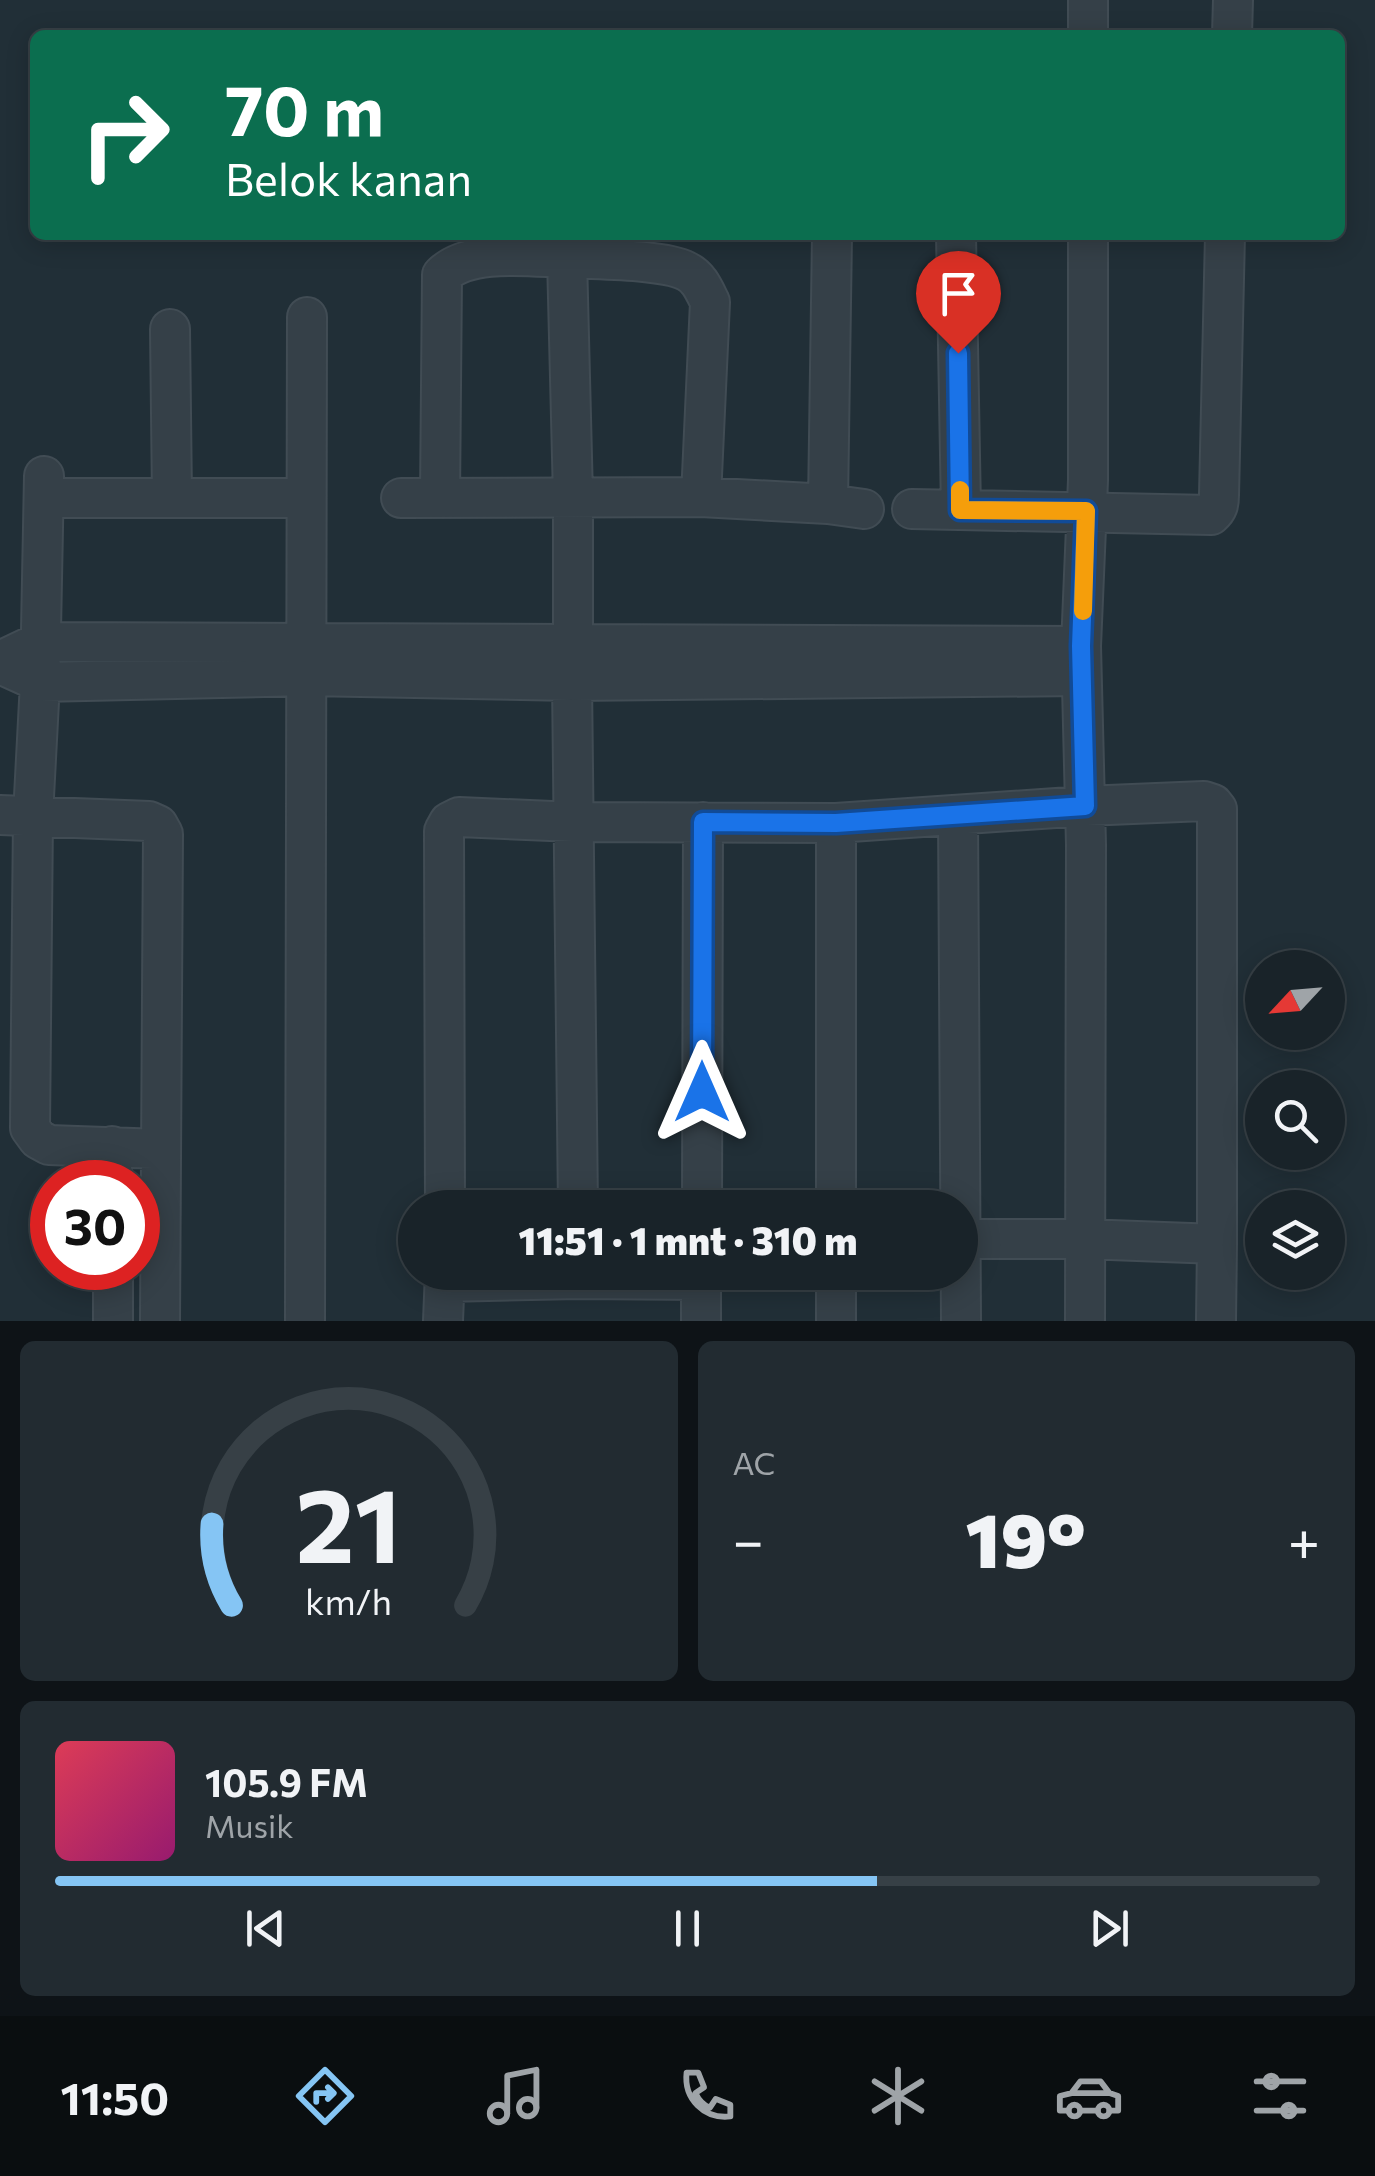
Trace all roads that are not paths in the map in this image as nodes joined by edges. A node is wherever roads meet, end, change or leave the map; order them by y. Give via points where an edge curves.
1 (1088, 0) edge
2 (1233, 0) edge
3 (1088, 30) edge
4 (1232, 30) edge
5 (832, 240) edge
6 (956, 240) edge
7 (1088, 240) edge
8 (1225, 240) edge
9 (567, 258) junction
10 (307, 317) dead end
11 (170, 329) dead end
12 (440, 497) junction
13 (573, 497) junction
14 (172, 498) junction
15 (306, 498) junction
16 (401, 498) dead end
17 (701, 498) junction
18 (912, 509) dead end
19 (960, 510) junction
20 (1086, 511) junction
21 (40, 642) junction
22 (306, 660) junction
23 (1081, 661) junction
24 (0, 663) edge
25 (572, 663) junction
26 (40, 682) junction
27 (1085, 806) junction
28 (16, 815) edge
29 (958, 815) junction
30 (574, 822) junction
31 (703, 822) junction
32 (836, 823) junction
33 (161, 1150) junction
34 (99, 1160) edge
35 (126, 1160) edge
36 (445, 1190) edge
37 (578, 1190) edge
38 (702, 1190) edge
39 (836, 1190) edge
40 (961, 1190) edge
41 (1084, 1239) junction
42 (978, 1240) edge
43 (1217, 1244) junction
44 (113, 1290) edge
45 (444, 1290) edge
46 (702, 1290) edge
47 (836, 1290) edge
48 (961, 1290) edge
49 (113, 1321) edge
50 (160, 1321) edge
51 (305, 1321) edge
52 (443, 1321) edge
53 (701, 1321) edge
54 (836, 1321) edge
55 (961, 1321) edge
56 (1085, 1321) edge
57 (1216, 1321) edge

1 - 3 street
2 - 4 street
5 - 17 street via 846,506
6 - 19 street
7 - 20 street
8 - 20 street via 1219,505 1211,514
9 - 12 street via 480,257 442,275
9 - 13 street
9 - 17 street via 664,264 701,283 710,302
10 - 15 street
11 - 14 street
12 - 13 street
12 - 16 street
13 - 17 street
13 - 25 street
14 - 15 street
14 - 21 street via 44,487
15 - 22 street
18 - 19 street
19 - 20 street
20 - 23 street
21 - 22 street
21 - 24 street
21 - 26 street
22 - 25 street
22 - 26 street
22 - 51 street
23 - 25 street
23 - 27 street
24 - 26 street
25 - 30 street
26 - 28 street
27 - 29 street
27 - 41 street
27 - 43 street via 1204,801 1217,810
28 - 33 street via 149,821 163,834
28 - 34 street via 30,1128 50,1145
29 - 32 street
29 - 40 street
30 - 31 street
30 - 36 street via 459,817 444,831
30 - 37 street
31 - 32 street
31 - 38 street
32 - 39 street
33 - 35 street
33 - 50 street
41 - 42 street
41 - 43 street
41 - 56 street
43 - 57 street
44 - 49 street
45 - 52 street
46 - 53 street
47 - 54 street
48 - 55 street

